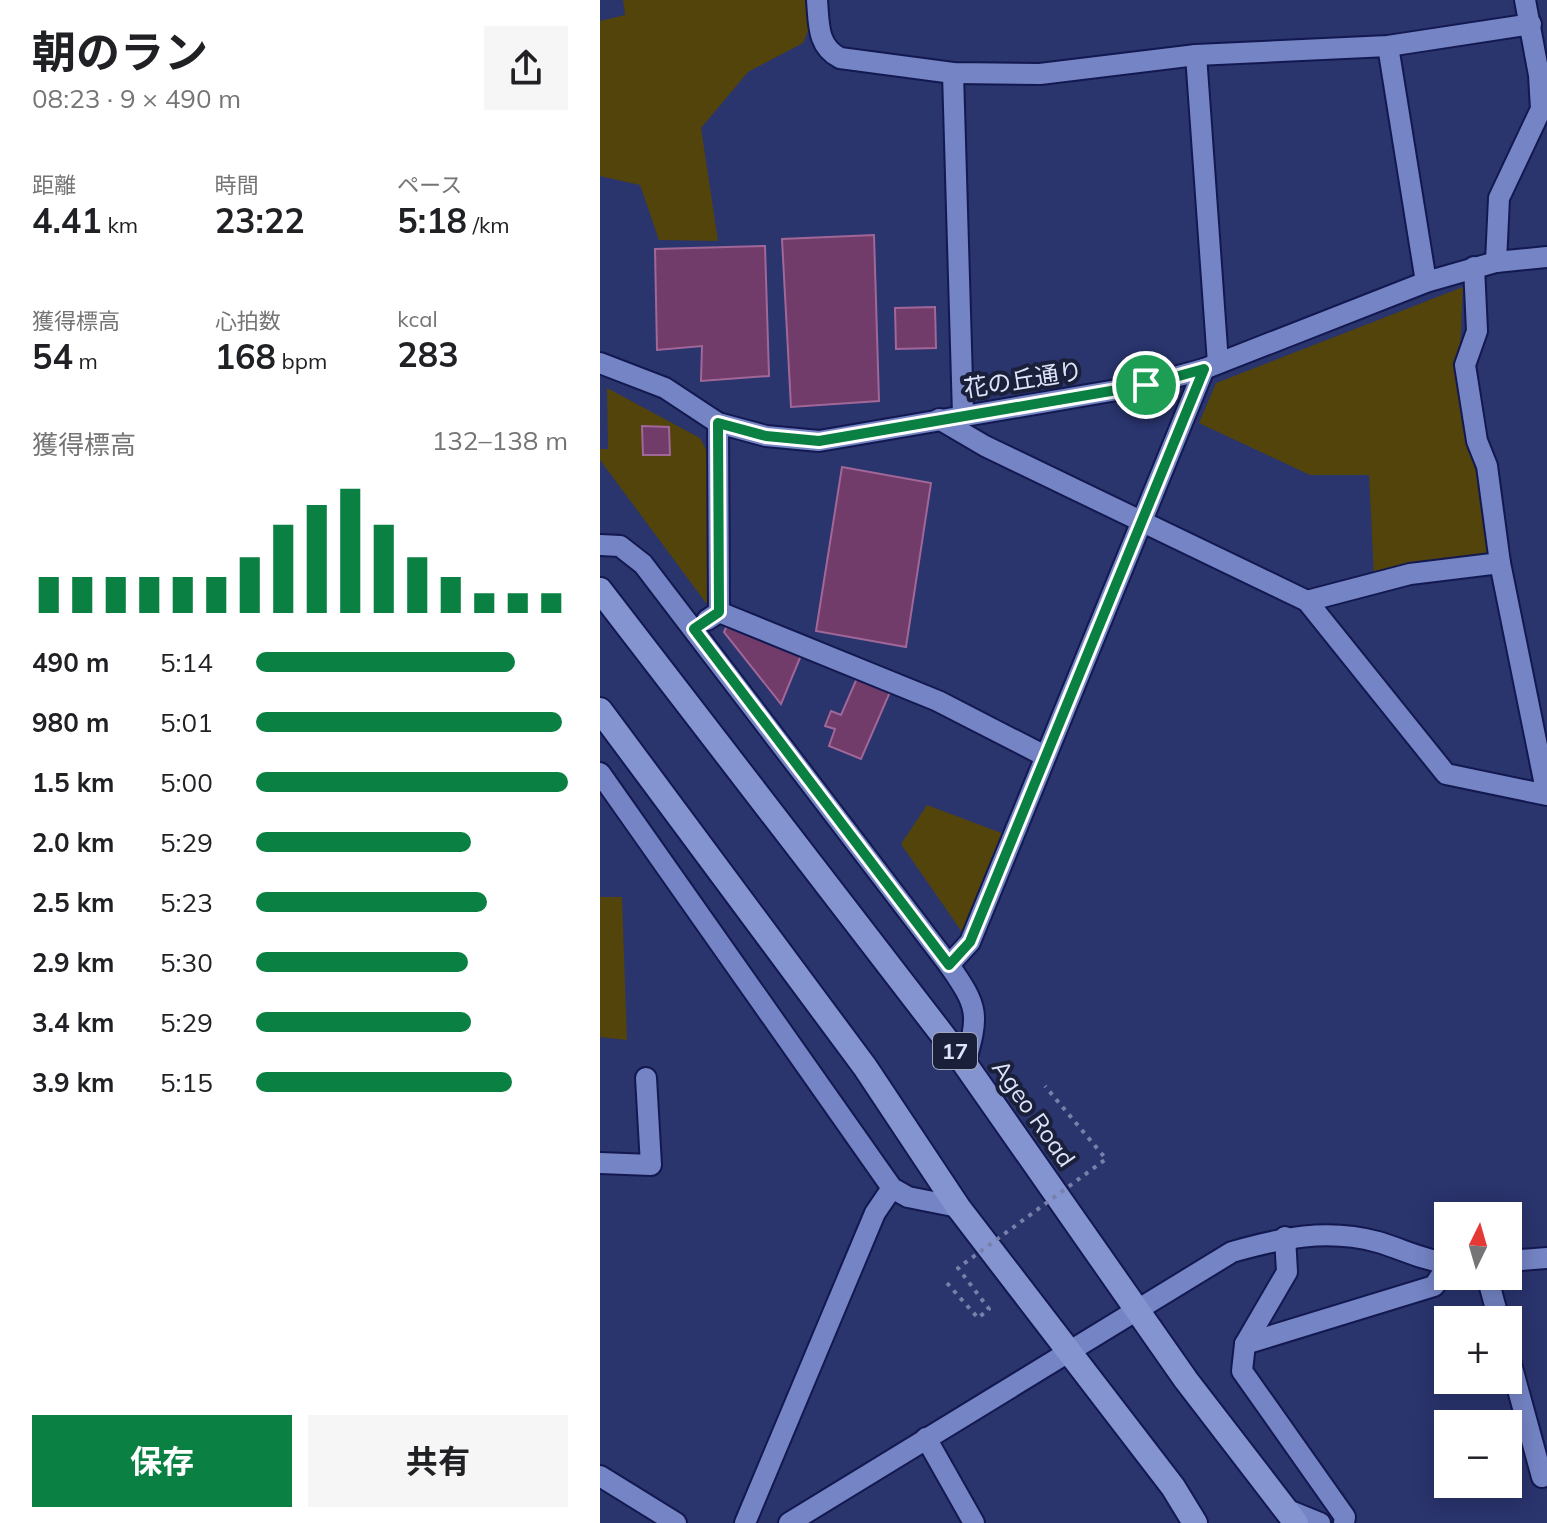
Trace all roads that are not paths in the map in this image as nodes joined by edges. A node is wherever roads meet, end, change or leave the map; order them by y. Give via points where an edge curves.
1 (817, 0) edge
2 (1525, 0) edge
3 (1531, 24) junction
4 (1388, 46) junction
5 (1196, 55) junction
6 (953, 73) junction
7 (1547, 257) edge
8 (1496, 262) junction
9 (1474, 267) junction
10 (1426, 282) junction
11 (600, 363) edge
12 (1211, 366) junction
13 (963, 415) junction
14 (939, 419) junction
15 (718, 423) junction
16 (1143, 520) junction
17 (600, 545) edge
18 (1500, 563) junction
19 (600, 590) edge
20 (1307, 601) junction
21 (719, 612) junction
22 (694, 629) junction
23 (600, 710) edge
24 (1045, 756) junction
25 (600, 773) edge
26 (949, 965) junction
27 (965, 1064) junction
28 (646, 1078) dead end
29 (600, 1163) edge
30 (892, 1188) junction
31 (958, 1207) junction
32 (1285, 1237) junction
33 (1547, 1258) edge
34 (1522, 1260) edge
35 (1434, 1262) edge
36 (1434, 1286) edge
37 (1137, 1309) junction
38 (1245, 1344) junction
39 (1069, 1351) junction
40 (1519, 1394) edge
41 (926, 1438) junction
42 (600, 1476) edge
43 (1542, 1477) dead end
44 (1292, 1516) edge
45 (676, 1523) edge
46 (745, 1523) edge
47 (789, 1523) edge
48 (974, 1523) edge
49 (1195, 1523) edge
50 (1320, 1523) edge
51 (1344, 1523) edge

1 - 6 street via 822,42 840,58
2 - 3 street
3 - 4 street
3 - 8 street via 1541,109 1499,198
4 - 5 street
4 - 10 street
5 - 6 street via 1040,74
5 - 12 street
6 - 13 street
7 - 8 street, 花の丘通り
8 - 9 street, 花の丘通り
9 - 10 street, 花の丘通り
9 - 18 street via 1477,331 1465,365 1477,441 1487,466
10 - 12 street, 花の丘通り
11 - 15 street, 花の丘通り via 665,388
12 - 13 street, 花の丘通り via 1146,385
12 - 16 street
13 - 14 street, 花の丘通り
14 - 15 street, 花の丘通り via 819,441 766,436
14 - 16 street
15 - 21 street
16 - 20 street
16 - 24 street
17 - 22 street via 620,546 643,564
18 - 20 street via 1410,574
18 - 20 street via 1547,795 1446,774
19 - 27 highway, Ageo Road / 17
21 - 22 street
21 - 24 street via 938,701
22 - 26 street
23 - 31 highway via 865,1067
24 - 26 street via 970,942
25 - 30 street
26 - 27 street via 969,994 977,1022
27 - 37 highway, Ageo Road / 17
28 - 29 street via 651,1165
30 - 31 street via 908,1197
30 - 46 street via 875,1213
31 - 39 highway
32 - 35 street via 1326,1234 1377,1242
32 - 37 street via 1232,1252
32 - 38 street via 1287,1272
33 - 34 street
36 - 38 street
37 - 39 street
37 - 44 highway, Ageo Road / 17
38 - 51 street via 1242,1371 1345,1517
39 - 41 street
39 - 49 highway
40 - 43 street
41 - 47 street
41 - 48 street
42 - 45 street
44 - 50 street

